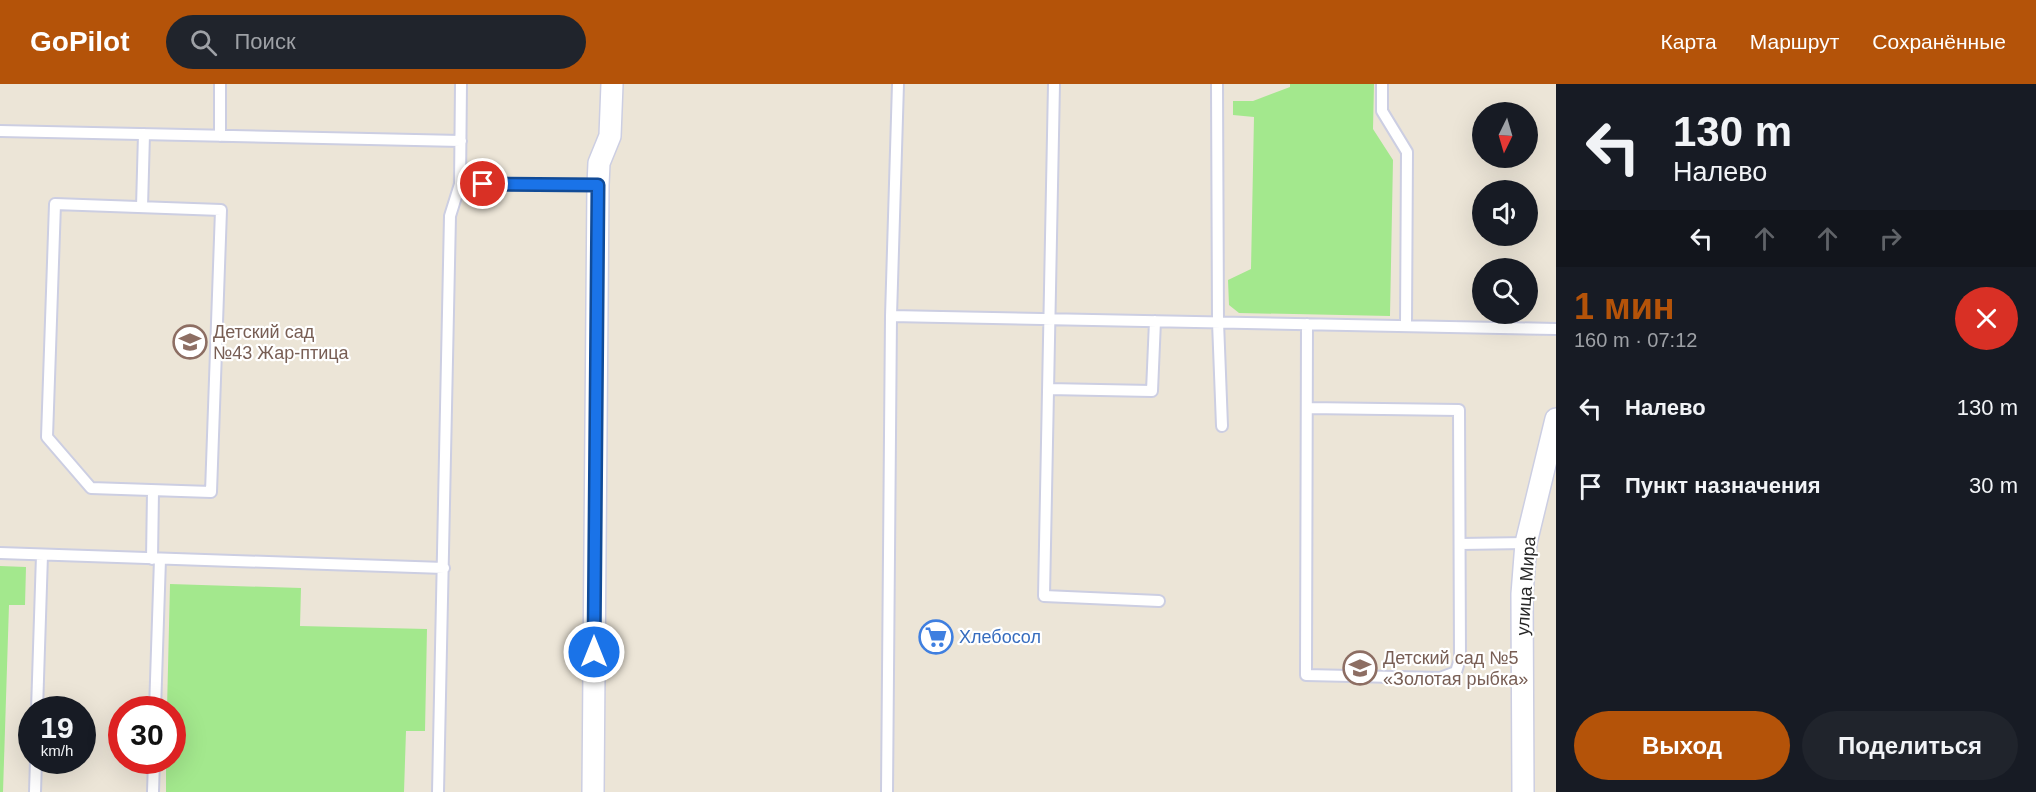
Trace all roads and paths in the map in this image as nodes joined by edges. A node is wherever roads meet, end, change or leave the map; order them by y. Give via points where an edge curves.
1 (220, 84) edge
2 (461, 84) edge
3 (612, 84) edge
4 (898, 84) edge
5 (1054, 84) edge
6 (1217, 84) edge
7 (1382, 84) edge
8 (0, 131) edge
9 (144, 134) junction
10 (220, 136) junction
11 (461, 141) junction
12 (460, 184) junction
13 (598, 185) junction
14 (142, 207) junction
15 (891, 316) junction
16 (1049, 319) junction
17 (1155, 321) junction
18 (1218, 322) junction
19 (1307, 324) junction
20 (1406, 326) junction
21 (1556, 330) edge
22 (1048, 389) junction
23 (1307, 408) junction
24 (1556, 419) edge
25 (1222, 426) dead end
26 (153, 490) junction
27 (1526, 543) junction
28 (1460, 544) junction
29 (0, 553) edge
30 (42, 555) junction
31 (156, 559) junction
32 (444, 568) junction
33 (1159, 601) dead end
34 (37, 696) edge
35 (156, 696) edge
36 (35, 774) edge
37 (154, 774) edge
38 (34, 792) edge
39 (153, 792) edge
40 (438, 792) edge
41 (593, 792) edge
42 (887, 792) edge
43 (1523, 792) edge

1 - 10 lane
2 - 11 lane
3 - 13 street via 610,136 599,163
4 - 15 lane
5 - 16 lane
6 - 18 lane
7 - 20 lane via 1382,111 1407,152
8 - 9 lane
9 - 10 lane
9 - 14 lane
10 - 11 lane
11 - 12 lane
12 - 13 lane
12 - 32 lane via 450,216
13 - 41 street
14 - 26 lane via 221,210 211,492
14 - 26 lane via 55,204 47,437 91,488
15 - 16 lane
15 - 42 lane
16 - 17 lane
16 - 22 lane
17 - 18 lane
17 - 22 lane via 1152,391
18 - 19 lane
18 - 25 lane
19 - 20 lane
19 - 23 lane
20 - 21 lane
22 - 33 lane via 1044,596
23 - 28 lane via 1459,411
23 - 28 lane via 1306,675 1440,678 1456,672 1460,659
24 - 27 street, улица Мира
26 - 31 lane
27 - 28 lane
27 - 43 street, улица Мира via 1522,594
29 - 30 lane
30 - 31 lane
30 - 34 lane
31 - 32 lane
31 - 35 lane
32 - 40 lane
36 - 38 lane
37 - 39 lane

